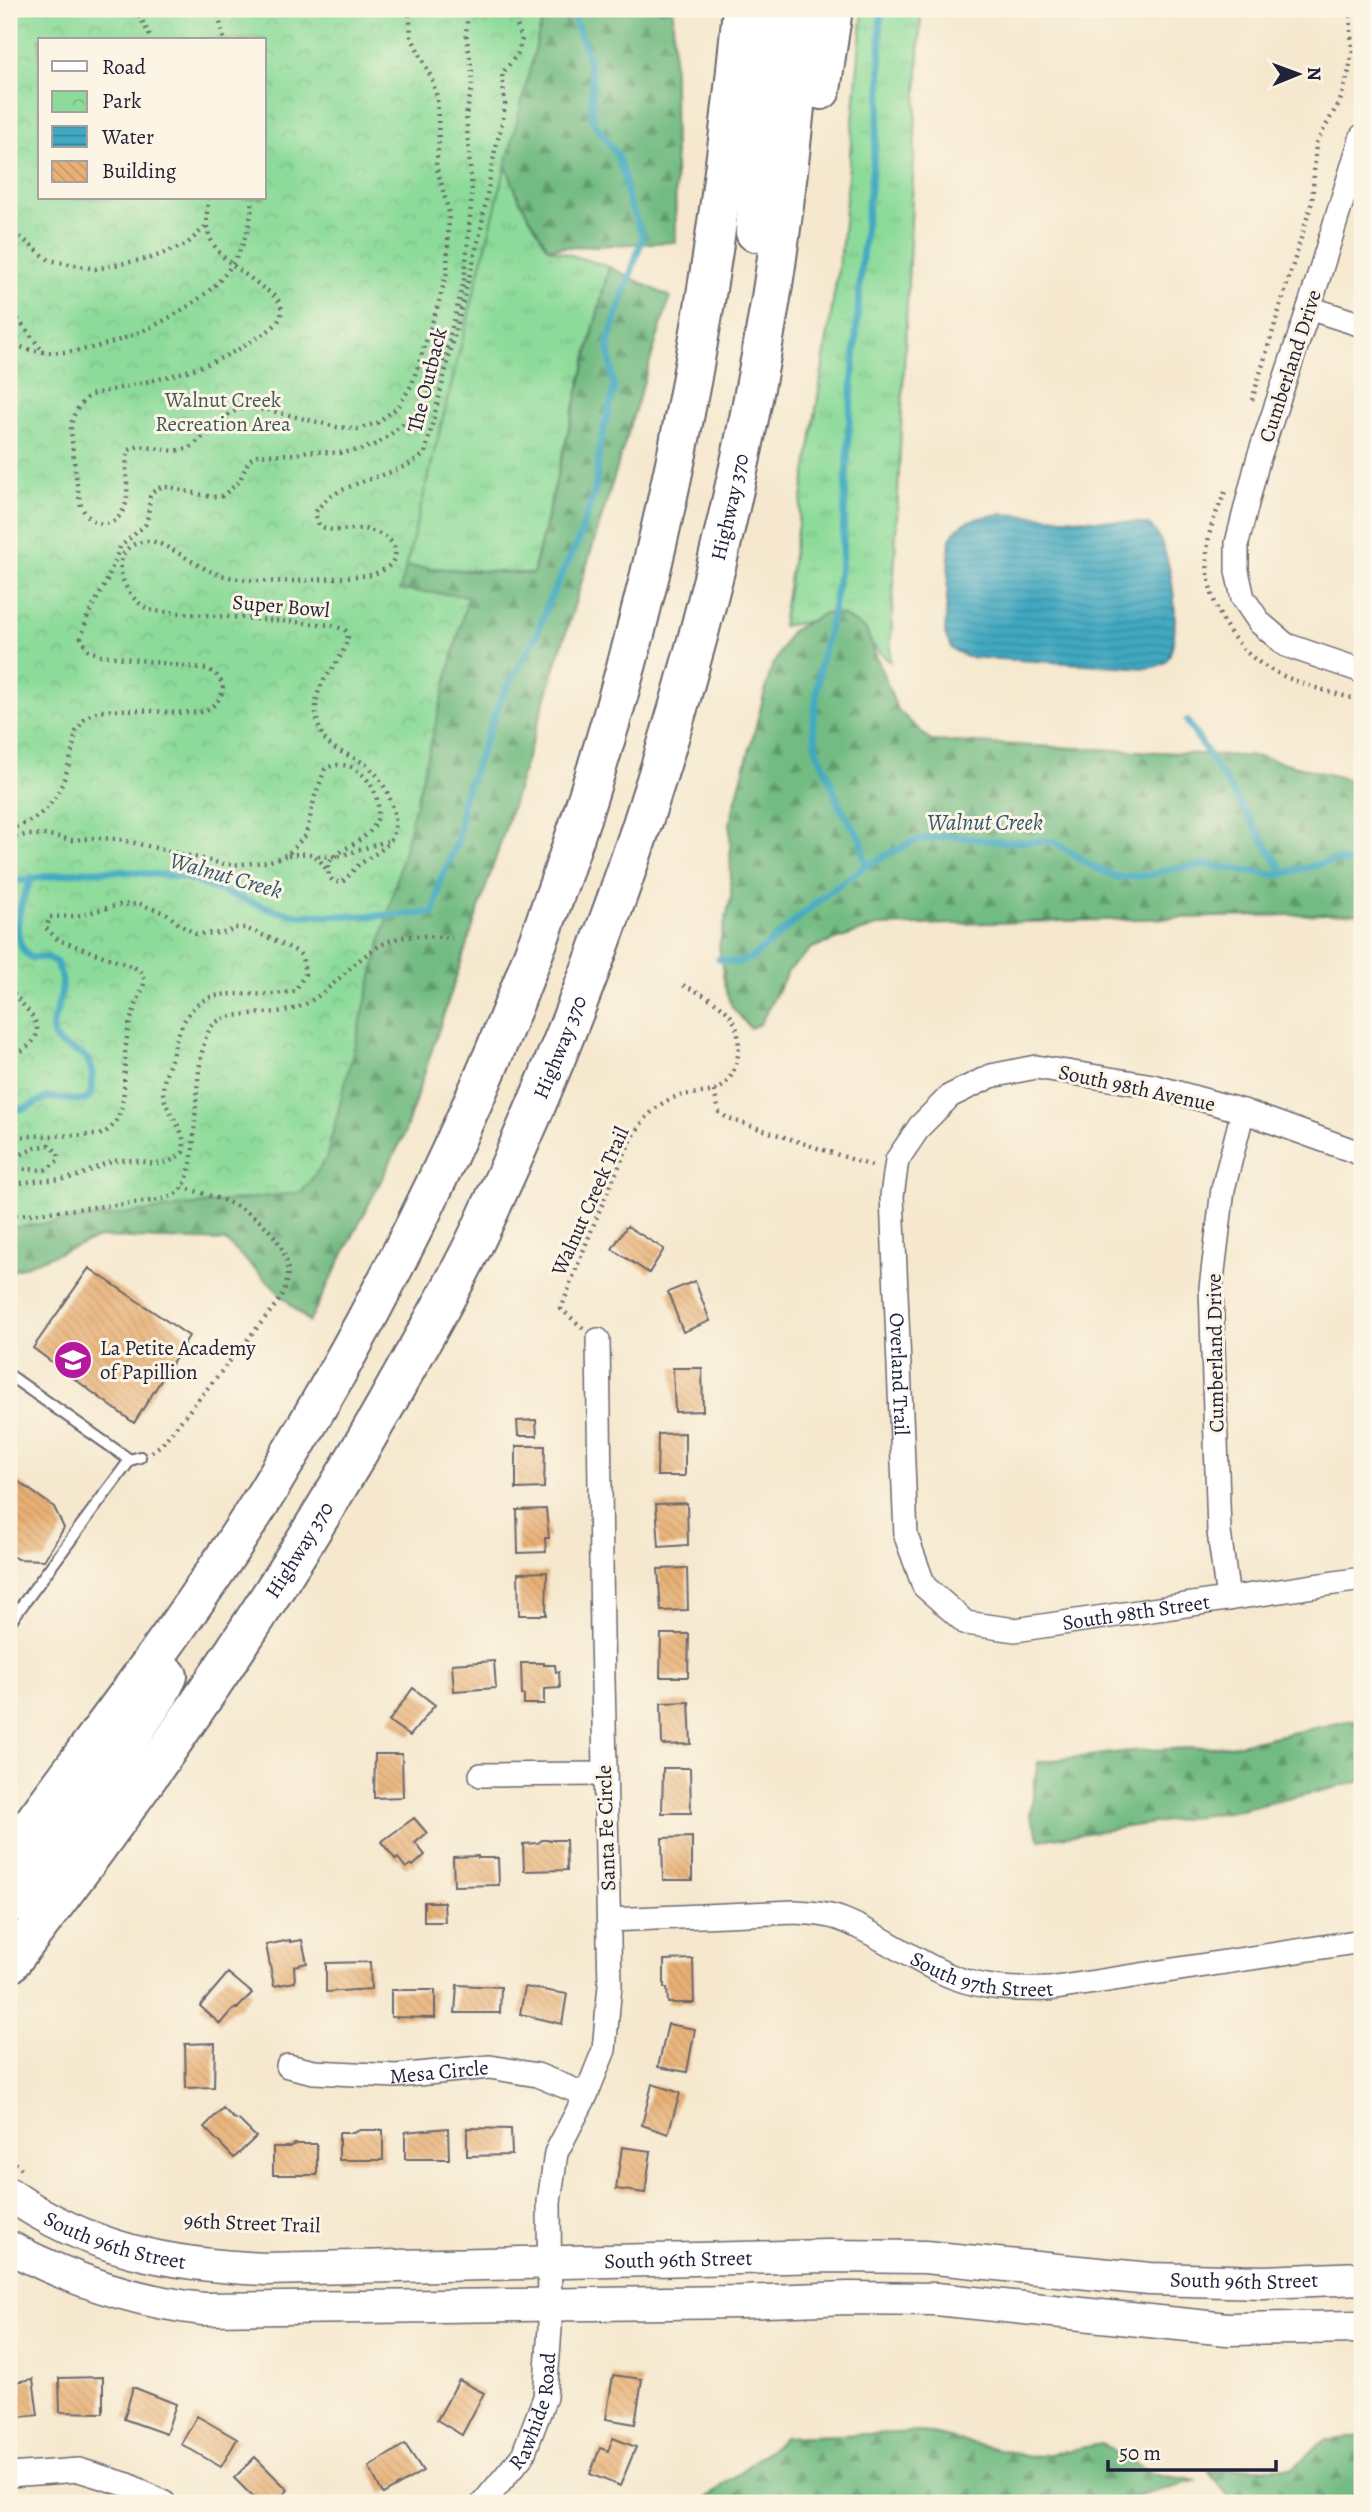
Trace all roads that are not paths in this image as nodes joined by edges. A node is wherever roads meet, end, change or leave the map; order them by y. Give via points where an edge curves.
1 (742, 9) edge
2 (773, 9) edge
3 (804, 9) edge
4 (832, 9) edge
5 (1362, 136) edge
6 (771, 296) junction
7 (1309, 309) junction
8 (1362, 325) edge
9 (757, 374) junction
10 (1362, 671) edge
11 (1244, 1111) junction
12 (1362, 1154) edge
13 (896, 1167) joint
14 (598, 1340) dead end
15 (9, 1375) edge
16 (218, 1570) junction
17 (1362, 1579) edge
18 (924, 1586) joint
19 (1228, 1599) junction
20 (9, 1623) edge
21 (605, 1774) junction
22 (481, 1775) dead end
23 (9, 1856) edge
24 (9, 1904) edge
25 (609, 1920) junction
26 (1362, 1941) edge
27 (9, 1964) edge
28 (288, 2066) dead end
29 (586, 2095) junction
30 (18, 2183) edge
31 (9, 2247) edge
32 (549, 2262) junction
33 (1362, 2278) edge
34 (549, 2304) junction
35 (1362, 2327) edge
36 (9, 2475) edge
37 (164, 2503) edge
38 (483, 2503) edge

1 - 16 highway via 718,229 676,464 643,607 574,839 514,1004 427,1202 330,1384
2 - 9 highway via 754,241
3 - 6 highway, Highway 370
4 - 6 highway via 812,151
5 - 7 street, Cumberland Drive
6 - 9 highway, Highway 370
7 - 8 street
7 - 10 street, Cumberland Drive via 1258,460 1237,542 1237,571 1243,598 1260,623 1286,645
9 - 27 highway, Highway 370 via 715,569 653,793 570,1021 478,1234 286,1574 113,1827
11 - 12 street, South 98th Avenue
11 - 13 street, South 98th Avenue via 1153,1086 1036,1067 991,1076 950,1096 920,1126
11 - 19 street, Cumberland Drive via 1223,1189 1211,1288 1219,1532
13 - 18 street, Overland Trail via 892,1196 906,1536
14 - 21 street, Santa Fe Circle
15 - 20 lane via 135,1459
16 - 23 highway
16 - 24 highway via 159,1694
17 - 19 street, South 98th Street
18 - 19 street, South 98th Street via 966,1623 1016,1630
21 - 22 street
21 - 25 street, Santa Fe Circle
25 - 26 street, South 97th Street via 819,1914 842,1920 952,1976 1021,1990
25 - 29 street, Santa Fe Circle via 604,2050
28 - 29 street, Mesa Circle via 314,2072 396,2076 490,2067 537,2075
29 - 32 street, Santa Fe Circle via 556,2153 549,2202
30 - 32 main road, South 96th Street via 35,2212 67,2229 173,2262 266,2269
31 - 34 main road, South 96th Street via 90,2284 193,2308
32 - 33 main road, South 96th Street via 925,2257 1150,2279 1264,2282
32 - 34 street, Santa Fe Circle
34 - 35 main road, South 96th Street via 936,2300 1227,2329
34 - 38 street, Rawhide Road via 545,2397 523,2455
36 - 37 street via 79,2470 128,2485

